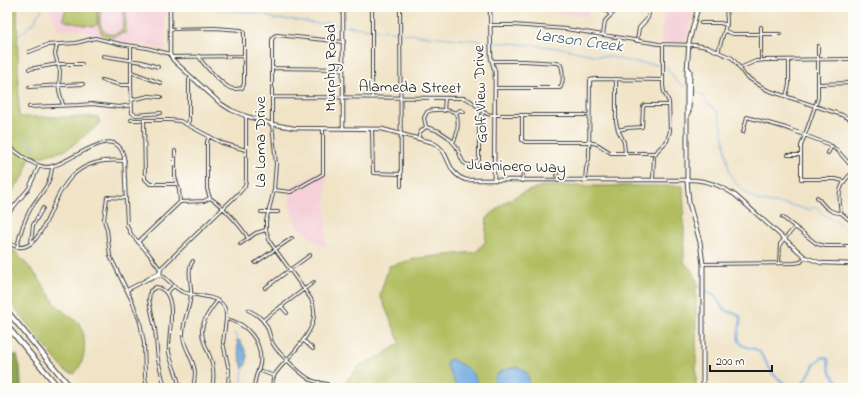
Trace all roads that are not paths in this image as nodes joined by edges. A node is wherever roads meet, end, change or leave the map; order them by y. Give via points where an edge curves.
1 (170, 7) edge
2 (343, 7) edge
3 (372, 7) edge
4 (400, 7) edge
5 (490, 7) edge
6 (602, 7) edge
7 (619, 7) edge
8 (650, 7) edge
9 (698, 7) edge
10 (726, 7) edge
11 (611, 15) junction
12 (701, 23) dead end
13 (491, 25) junction
14 (727, 25) junction
15 (761, 27) dead end
16 (170, 29) junction
17 (725, 32) junction
18 (762, 34) junction
19 (780, 34) dead end
20 (603, 35) junction
21 (637, 40) junction
22 (344, 42) junction
23 (663, 44) junction
24 (689, 44) junction
25 (57, 45) junction
26 (131, 46) junction
27 (818, 46) dead end
28 (29, 52) dead end
29 (718, 52) junction
30 (171, 55) junction
31 (103, 56) dead end
32 (199, 56) junction
33 (243, 56) junction
34 (131, 60) junction
35 (762, 60) junction
36 (789, 60) junction
37 (818, 60) junction
38 (853, 60) edge
39 (492, 61) junction
40 (58, 64) junction
41 (82, 64) dead end
42 (158, 67) dead end
43 (272, 68) junction
44 (740, 68) junction
45 (29, 69) dead end
46 (343, 69) junction
47 (131, 72) junction
48 (191, 77) junction
49 (616, 79) junction
50 (102, 80) dead end
51 (663, 80) junction
52 (161, 83) dead end
53 (853, 83) edge
54 (83, 84) dead end
55 (818, 84) junction
56 (58, 85) junction
57 (131, 85) junction
58 (29, 87) dead end
59 (495, 88) junction
60 (161, 96) dead end
61 (786, 96) junction
62 (272, 97) junction
63 (343, 98) junction
64 (372, 98) junction
65 (400, 98) junction
66 (444, 98) junction
67 (131, 100) junction
68 (132, 105) junction
69 (669, 105) junction
70 (64, 106) junction
71 (815, 106) junction
72 (29, 107) dead end
73 (444, 111) junction
74 (464, 112) dead end
75 (161, 113) dead end
76 (456, 113) junction
77 (483, 113) junction
78 (495, 115) junction
79 (522, 115) junction
80 (589, 115) junction
81 (853, 115) edge
82 (246, 116) junction
83 (850, 119) junction
84 (131, 120) dead end
85 (144, 120) junction
86 (853, 123) edge
87 (187, 124) junction
88 (272, 124) junction
89 (426, 127) junction
90 (323, 129) junction
91 (343, 129) junction
92 (372, 129) junction
93 (618, 130) junction
94 (743, 132) dead end
95 (400, 134) junction
96 (806, 135) junction
97 (209, 136) junction
98 (418, 139) junction
99 (453, 142) junction
100 (589, 142) junction
101 (7, 144) edge
102 (832, 146) junction
103 (246, 150) junction
104 (175, 151) dead end
105 (625, 153) junction
106 (655, 153) junction
107 (828, 153) dead end
108 (788, 155) dead end
109 (800, 155) junction
110 (125, 161) junction
111 (38, 166) junction
112 (52, 167) junction
113 (853, 168) edge
114 (528, 170) dead end
115 (557, 172) dead end
116 (853, 172) edge
117 (401, 174) junction
118 (494, 180) junction
119 (687, 180) junction
120 (522, 181) junction
121 (558, 181) junction
122 (585, 181) junction
123 (653, 181) junction
124 (843, 181) junction
125 (177, 184) junction
126 (401, 186) dead end
127 (274, 190) junction
128 (817, 196) dead end
129 (126, 198) junction
130 (210, 198) junction
131 (180, 202) junction
132 (43, 208) dead end
133 (222, 209) junction
134 (261, 212) dead end
135 (268, 212) junction
136 (278, 212) dead end
137 (841, 213) junction
138 (7, 215) edge
139 (782, 217) dead end
140 (853, 223) edge
141 (796, 227) junction
142 (266, 230) junction
143 (248, 238) junction
144 (292, 238) dead end
145 (784, 240) junction
146 (7, 241) edge
147 (138, 242) junction
148 (31, 243) junction
149 (240, 244) dead end
150 (18, 246) junction
151 (853, 246) edge
152 (276, 249) junction
153 (310, 255) dead end
154 (805, 257) junction
155 (193, 261) dead end
156 (255, 263) dead end
157 (779, 263) junction
158 (703, 264) junction
159 (853, 264) edge
160 (160, 269) junction
161 (290, 269) junction
162 (161, 275) junction
163 (148, 279) junction
164 (314, 282) dead end
165 (174, 286) junction
166 (265, 288) dead end
167 (305, 289) junction
168 (127, 290) junction
169 (166, 293) junction
170 (191, 294) junction
171 (217, 301) junction
172 (281, 306) junction
173 (248, 310) dead end
174 (7, 311) edge
175 (287, 313) dead end
176 (226, 319) junction
177 (263, 320) junction
178 (7, 326) edge
179 (303, 340) junction
180 (313, 349) dead end
181 (287, 359) junction
182 (261, 371) dead end
183 (274, 376) junction
184 (319, 382) junction
185 (327, 384) dead end
186 (59, 388) edge
187 (71, 388) edge
188 (147, 388) edge
189 (165, 388) edge
190 (179, 388) edge
191 (193, 388) edge
192 (212, 388) edge
193 (228, 388) edge
194 (254, 388) edge
195 (272, 388) edge
196 (317, 388) edge
197 (703, 388) edge

1 - 16 street
2 - 22 street, Murphy Road
3 - 64 street
4 - 65 street
5 - 13 street, Golf View Drive
6 - 11 street
7 - 11 street
8 - 21 street via 649,15 639,28
9 - 24 main road
10 - 14 street
11 - 20 street via 606,21
12 - 14 street
13 - 20 street via 566,29
13 - 39 street, Golf View Drive
14 - 17 street
15 - 18 street
16 - 30 street
16 - 33 street via 241,30 244,32
17 - 18 street
17 - 29 street
18 - 19 street
18 - 35 street
20 - 21 street
21 - 23 street
22 - 43 street, La Loma Drive via 274,36
22 - 46 street, Murphy Road
23 - 24 street
23 - 51 street
24 - 29 street
24 - 119 main road
25 - 26 street via 95,38
25 - 28 street via 43,46
25 - 40 street via 55,54
26 - 30 street via 154,49
26 - 34 street
27 - 37 street
29 - 44 street via 732,58
30 - 32 street
30 - 48 street, Juanipero Way
31 - 34 street
32 - 33 street
32 - 33 street via 202,63 227,86 238,89 243,86
34 - 42 street
34 - 47 street
35 - 36 street
35 - 44 street
36 - 37 street
36 - 61 street via 790,85
37 - 38 street
37 - 55 street
39 - 59 street, Golf View Drive
39 - 59 street via 561,65 561,88
40 - 41 street
40 - 45 street
40 - 56 street
43 - 46 street
43 - 62 street, La Loma Drive
44 - 61 street via 751,81 766,90
46 - 63 street, Murphy Road
47 - 52 street
47 - 57 street
48 - 82 street, Juanipero Way via 225,106
48 - 87 street
49 - 51 street
49 - 80 street via 591,80
49 - 93 street
50 - 57 street
51 - 69 street
53 - 55 street
54 - 56 street
55 - 71 street
56 - 58 street
56 - 70 street
57 - 67 street
59 - 78 street, Golf View Drive
60 - 67 street
61 - 71 street
62 - 63 street, Alameda Street
62 - 88 street, La Loma Drive
63 - 64 street, Alameda Street
63 - 91 street, Murphy Road
64 - 65 street, Alameda Street
65 - 66 street, Alameda Street
65 - 95 street
66 - 73 street
66 - 77 street, Alameda Street via 467,99
67 - 68 street
68 - 70 street
68 - 75 street via 133,114
69 - 93 street via 645,105 642,127
69 - 106 street via 668,138
70 - 72 street
71 - 83 street
71 - 96 street
73 - 76 street
73 - 89 street via 427,112 424,118
74 - 76 street via 460,110
76 - 99 street via 457,130
77 - 78 street
77 - 99 street via 479,119 477,163 467,165 463,162
78 - 79 street
78 - 118 street, Golf View Drive
79 - 80 street
79 - 100 street via 524,142
80 - 100 street
81 - 83 street
82 - 88 street, Juanipero Way
82 - 103 street
83 - 86 street
84 - 85 street
85 - 87 street via 172,120
85 - 125 street via 145,179 150,184
87 - 97 street
88 - 90 street, Juanipero Way
88 - 127 street, La Loma Drive via 276,164
89 - 98 street via 420,132
89 - 99 street via 442,133
90 - 91 street, Juanipero Way
90 - 127 street via 323,174 291,192
91 - 92 street, Juanipero Way
92 - 95 street, Juanipero Way
92 - 117 street via 373,173
93 - 105 street via 624,142
94 - 96 street via 747,117
95 - 98 street, Juanipero Way
95 - 117 street
96 - 102 street
96 - 109 street
97 - 103 street
97 - 130 street via 207,189
98 - 118 street, Juanipero Way via 441,148 452,170 462,178
100 - 105 street via 598,144 611,153
100 - 122 street
101 - 111 street
102 - 107 street
102 - 113 street
103 - 133 street via 245,186
104 - 125 street
105 - 106 street
106 - 123 street
108 - 109 street
109 - 124 street via 801,179
110 - 112 street via 118,146 103,142
110 - 129 street
110 - 148 street via 103,160 77,172 65,184 39,235
111 - 112 street
111 - 138 street via 29,188
112 - 150 street via 46,187 24,222
114 - 120 street via 523,173
115 - 121 street
116 - 124 street
117 - 126 street
118 - 120 street, Juanipero Way
119 - 123 street, Juanipero Way
119 - 145 street, Juanipero Way via 708,182 727,190
119 - 158 main road via 689,203
120 - 121 street, Juanipero Way
121 - 122 street, Juanipero Way
122 - 123 street, Juanipero Way
124 - 137 street via 840,191
125 - 131 street
127 - 135 street, La Loma Drive
128 - 137 street via 830,210
129 - 147 street via 127,226
129 - 168 street via 107,197 104,220 110,257
130 - 131 street via 204,201
130 - 133 street
131 - 147 street
132 - 148 street via 33,225
133 - 143 street
133 - 160 street
134 - 135 street
135 - 136 street
135 - 142 street, La Loma Drive
137 - 140 street
139 - 141 street
141 - 145 street
141 - 151 street via 817,244
142 - 143 street
142 - 152 street
143 - 149 street
144 - 152 street
145 - 154 street, Juanipero Way
145 - 157 street via 780,246
146 - 150 street
147 - 160 street
148 - 150 street
152 - 156 street
152 - 161 street
153 - 161 street
154 - 157 street via 798,263
154 - 159 street via 821,263
155 - 170 street via 189,269
157 - 158 street
158 - 197 main road
160 - 162 street
160 - 163 street via 158,274
161 - 166 street
161 - 167 street
162 - 163 street
162 - 165 street
163 - 168 street
164 - 167 street
165 - 169 street
165 - 170 street
167 - 172 street
167 - 179 street via 312,302 314,314 312,327
168 - 188 street via 136,308 142,330
169 - 189 street via 156,287 149,296 158,360
169 - 190 street via 172,318 168,341 169,354 177,374
170 - 171 street via 210,297
170 - 191 street via 183,332 184,344 194,370
171 - 176 street via 226,309
171 - 192 street via 202,329 213,366
172 - 175 street
172 - 177 street
173 - 177 street
174 - 187 highway
176 - 193 street via 223,343 229,370
176 - 194 street via 245,327 258,347 260,363
177 - 181 street via 272,343
178 - 186 highway
179 - 180 street
179 - 181 street
181 - 183 street
181 - 184 street via 306,377
182 - 183 street
183 - 195 street
184 - 185 street
184 - 196 street

